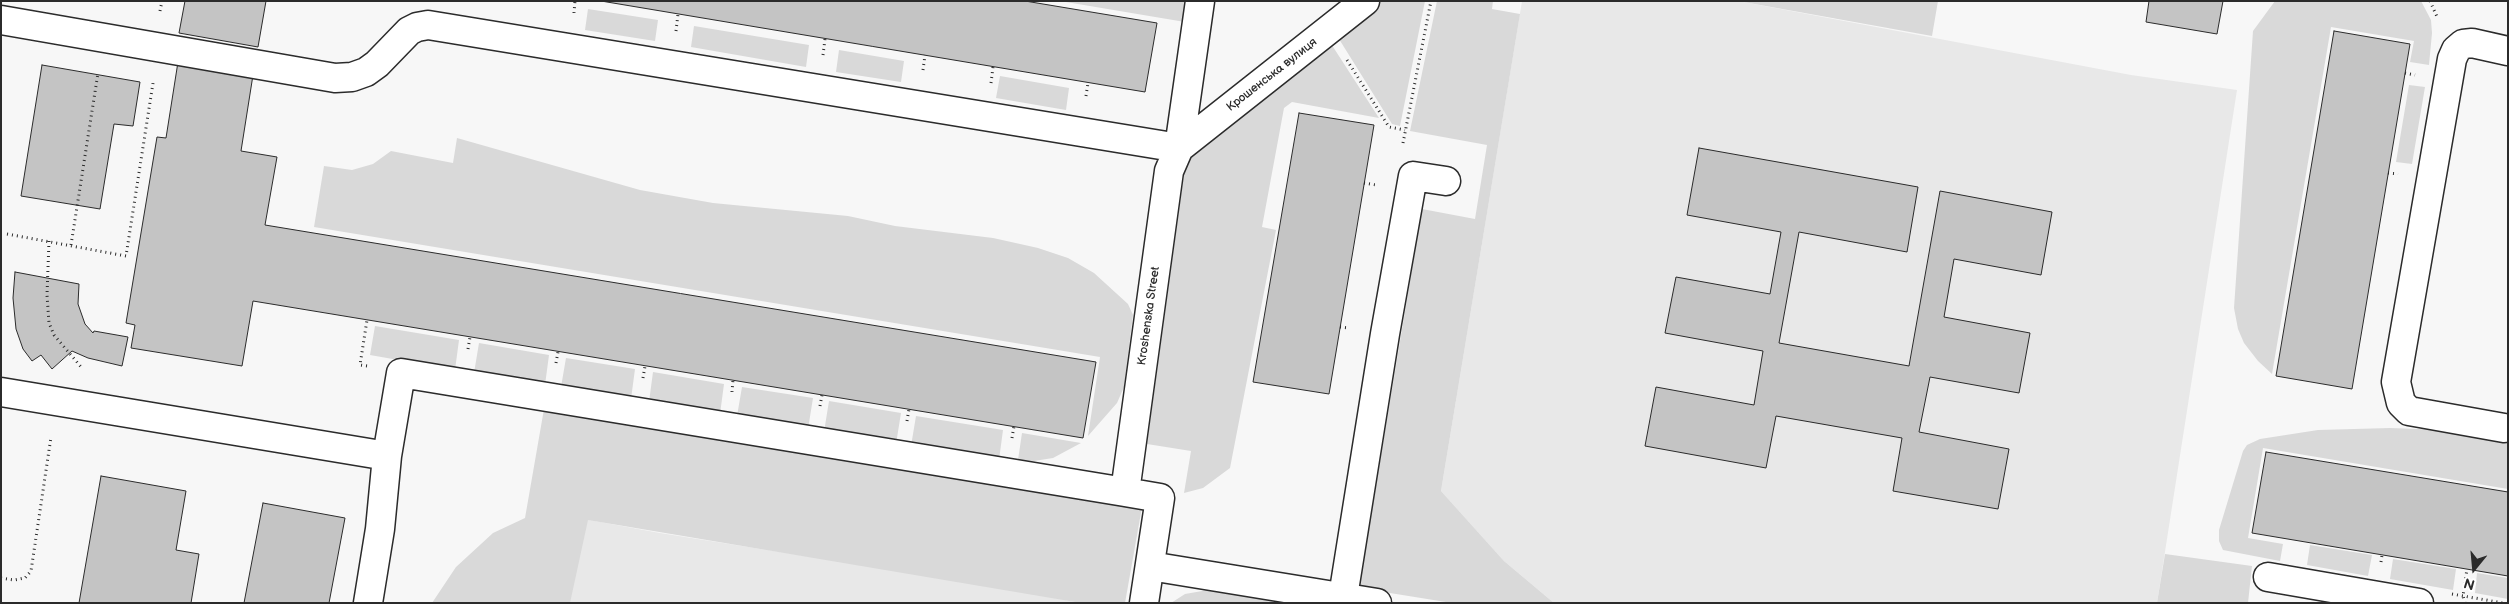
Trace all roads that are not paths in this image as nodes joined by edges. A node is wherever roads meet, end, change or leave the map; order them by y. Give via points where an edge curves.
1 (1200, 1) edge
2 (1365, 1) edge
3 (1, 20) edge
4 (2508, 50) edge
5 (1179, 148) junction
6 (1446, 182) dead end
7 (1, 392) edge
8 (2507, 421) edge
9 (387, 456) junction
10 (1124, 492) junction
11 (1150, 566) junction
12 (2268, 577) dead end
13 (1343, 600) edge
14 (368, 603) edge
15 (1144, 603) edge
16 (1377, 603) edge
17 (2419, 603) edge

1 - 5 street, Kroshenska Street
2 - 5 street, Крошенська вулиця
3 - 5 street via 335,78 366,72 409,31 428,25
4 - 8 street via 2464,44 2452,59 2396,382 2401,402 2409,411
5 - 10 street, Kroshenska Street via 1169,171
6 - 13 street via 1413,176
7 - 9 street
9 - 10 street via 401,373
9 - 14 street
10 - 11 street via 1160,498
11 - 13 street
11 - 15 street
12 - 17 street
13 - 16 street

